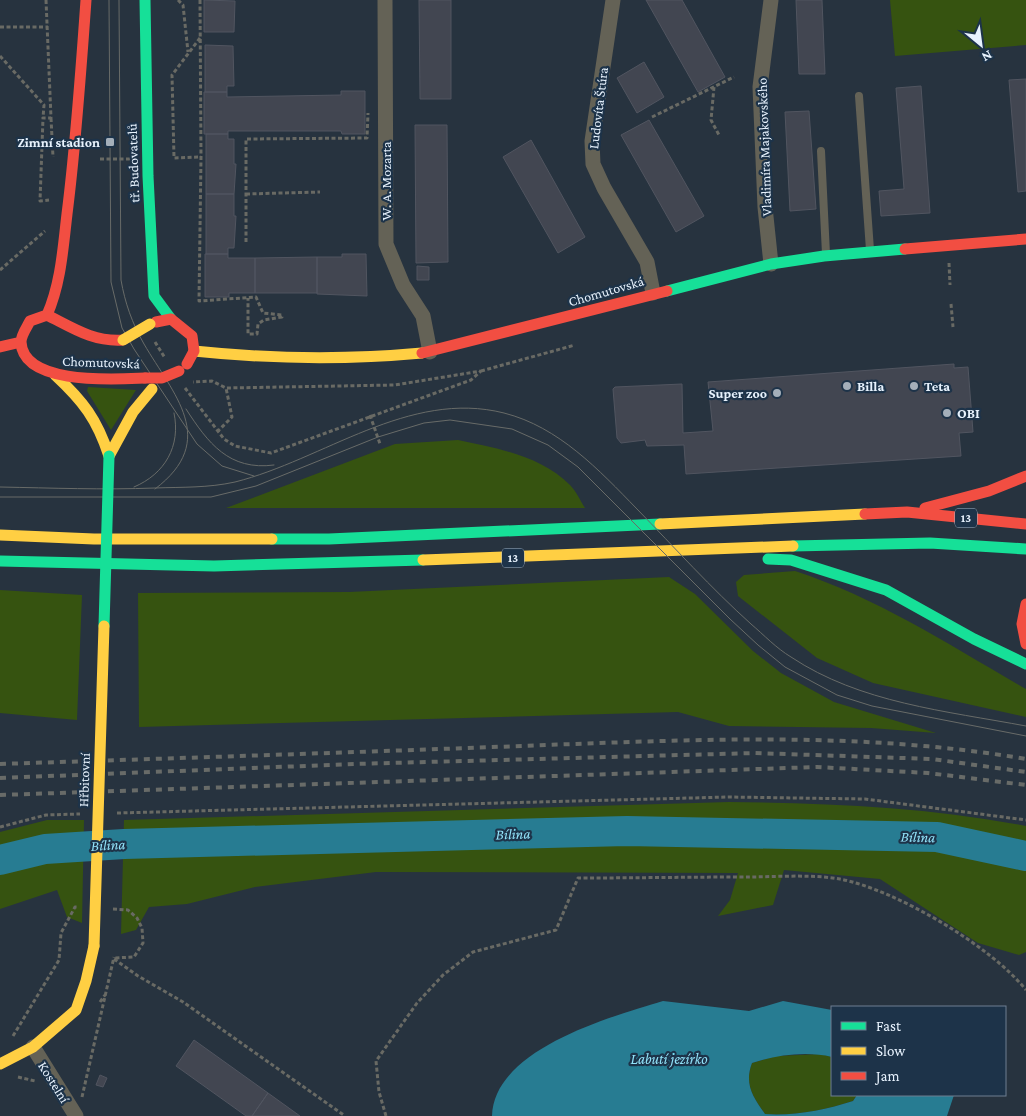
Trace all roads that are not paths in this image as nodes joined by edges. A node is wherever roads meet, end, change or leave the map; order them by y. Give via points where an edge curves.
1 (86, 0) edge
2 (144, 0) edge
3 (385, 0) edge
4 (614, 0) edge
5 (771, 0) edge
6 (859, 96) dead end
7 (821, 151) dead end
8 (1026, 238) edge
9 (870, 252) junction
10 (826, 256) junction
11 (771, 264) junction
12 (653, 293) junction
13 (47, 315) junction
14 (171, 319) junction
15 (21, 342) junction
16 (0, 347) edge
17 (194, 351) junction
18 (430, 352) junction
19 (54, 375) junction
20 (162, 378) junction
21 (109, 456) junction
22 (1026, 476) edge
23 (907, 512) junction
24 (1026, 524) edge
25 (0, 535) edge
26 (1026, 549) edge
27 (586, 555) junction
28 (0, 561) edge
29 (1026, 604) edge
30 (1026, 644) edge
31 (1026, 664) edge
32 (33, 1047) junction
33 (0, 1064) edge
34 (76, 1116) edge

1 - 13 main road via 71,190 56,298
2 - 14 main road, tř. Budovatelů via 154,296
3 - 18 street, W. A. Mozarta via 386,244 403,285 423,316
4 - 12 street, Ludovíta Štúra via 592,141 593,164 647,262
5 - 11 street, Vladimíra Majakovského via 760,87
6 - 9 lane
7 - 10 lane
8 - 9 main road, Chomutovská
9 - 10 main road, Chomutovská
10 - 11 main road, Chomutovská
11 - 12 main road, Chomutovská
12 - 18 main road, Chomutovská
13 - 14 main road, Chomutovská, bridge via 99,342 123,340 150,324
13 - 15 main road via 30,321
14 - 17 main road via 192,336
15 - 16 main road
15 - 19 main road, Chomutovská via 25,355 35,366
17 - 18 main road, Chomutovská via 249,357 368,358
17 - 20 main road, Chomutovská, bridge via 186,367
19 - 20 main road, Chomutovská, bridge
19 - 21 main road via 85,402 100,428
20 - 21 main road via 133,412
21 - 32 main road, Hřbitovní, bridge via 94,946 76,1010
22 - 23 main road via 989,491
23 - 24 main road, 13
23 - 25 main road, 13 via 329,539 103,539
26 - 27 main road, 13 via 930,542
27 - 28 main road, 13 via 214,566
27 - 31 main road via 791,560 886,590
29 - 30 main road via 1022,633
32 - 33 main road, Hřbitovní
32 - 34 street, Kostelní

